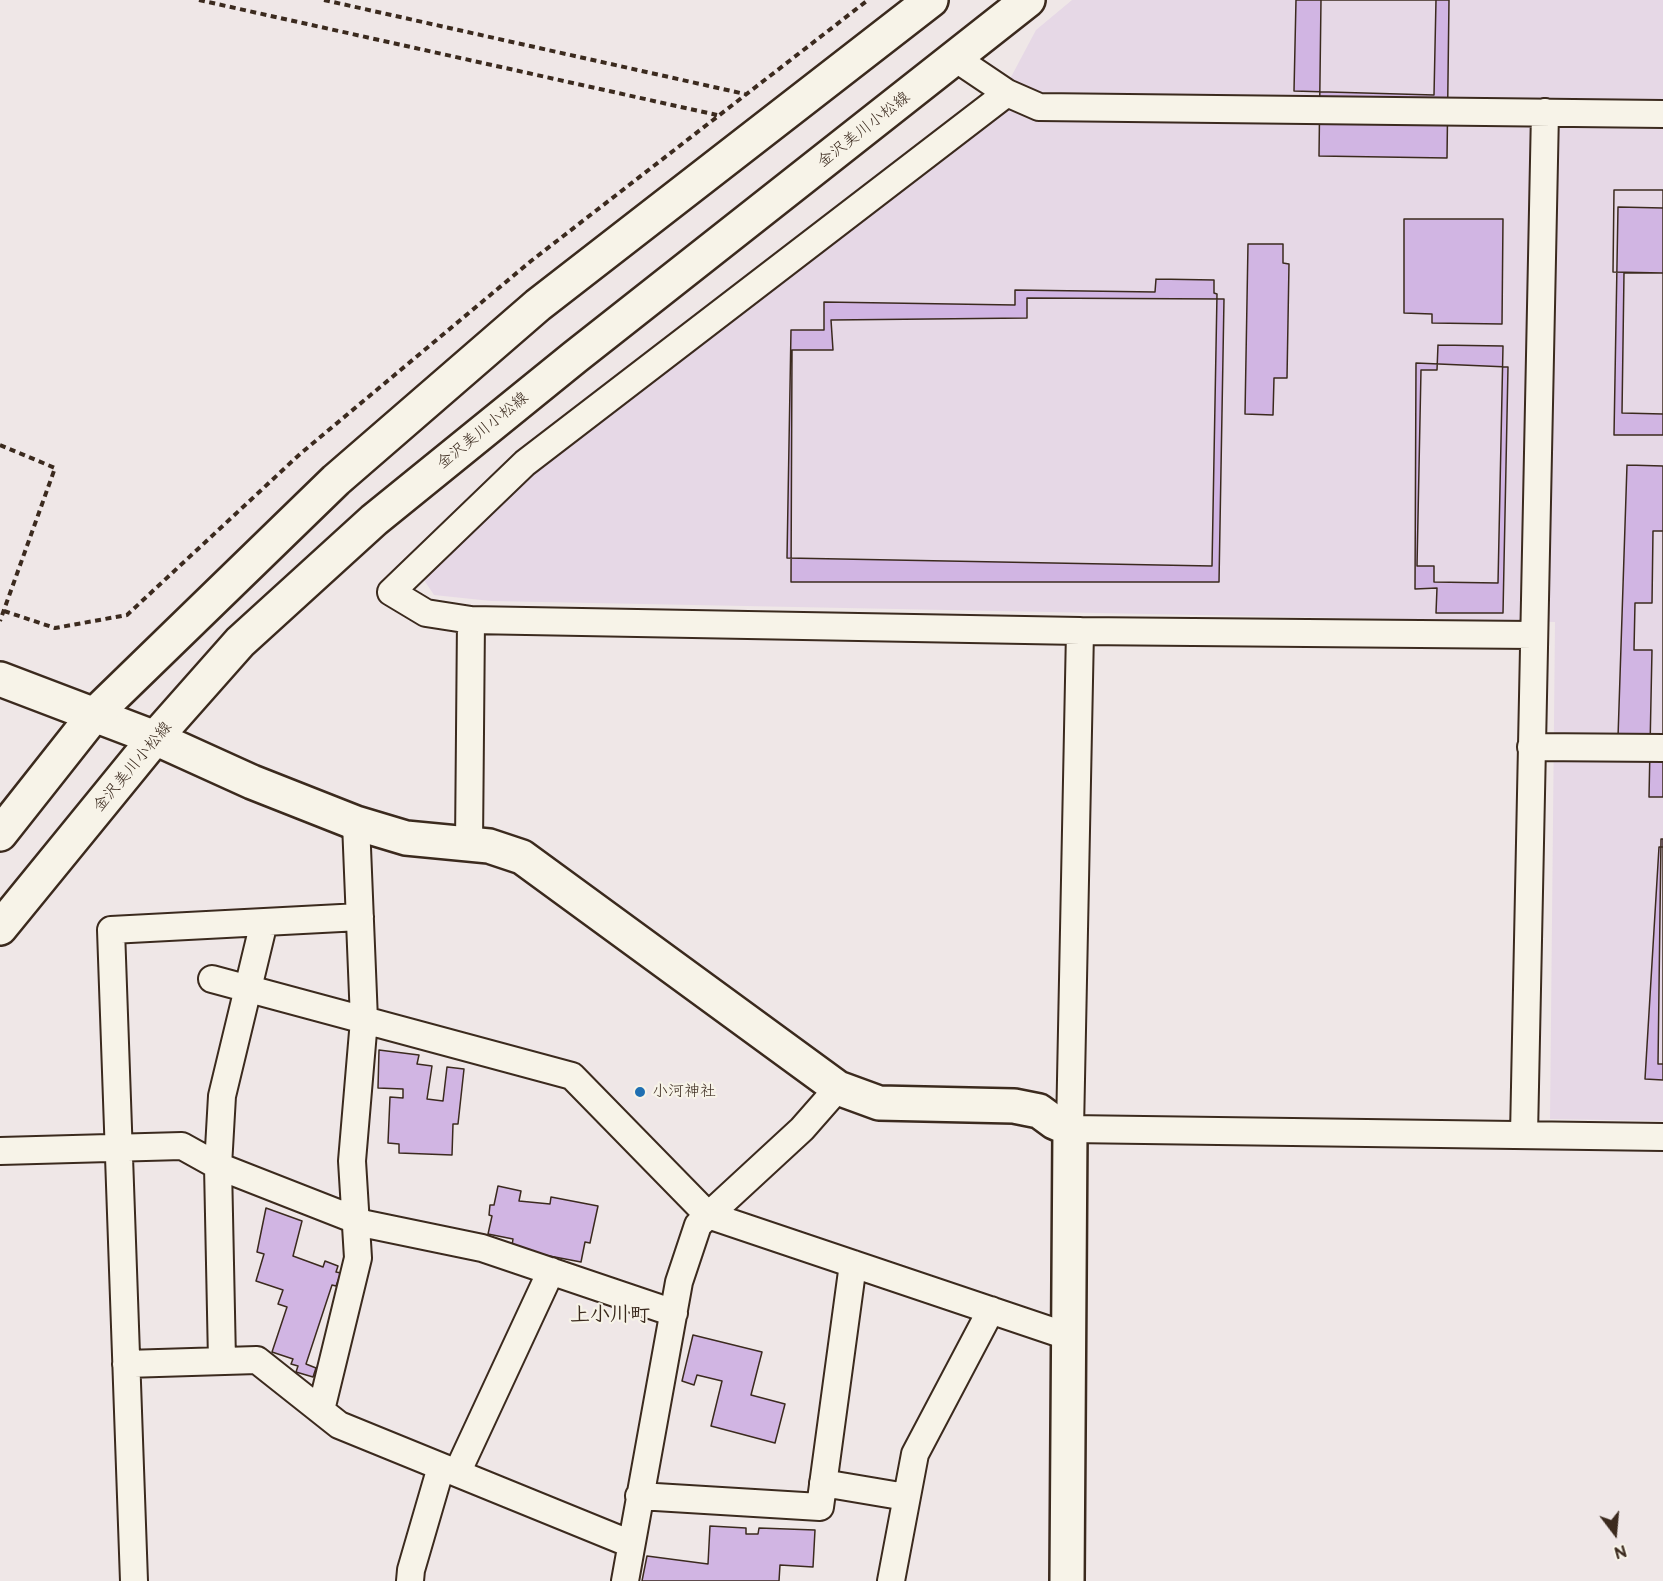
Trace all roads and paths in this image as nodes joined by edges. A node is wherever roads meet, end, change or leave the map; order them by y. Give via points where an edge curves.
1 (199, 0) edge
2 (324, 0) edge
3 (868, 0) edge
4 (931, 0) edge
5 (1028, 0) edge
6 (955, 58) junction
7 (1007, 93) junction
8 (745, 94) junction
9 (1545, 112) junction
10 (1663, 114) edge
11 (718, 115) junction
12 (0, 445) edge
13 (4, 611) junction
14 (471, 620) junction
15 (0, 621) edge
16 (1080, 631) junction
17 (1533, 635) junction
18 (0, 679) edge
19 (94, 715) junction
20 (155, 738) junction
21 (1531, 747) junction
22 (1663, 748) edge
23 (356, 824) junction
24 (0, 834) edge
25 (469, 844) junction
26 (360, 917) junction
27 (264, 922) junction
28 (0, 928) edge
29 (212, 979) dead end
30 (248, 988) junction
31 (364, 1020) junction
32 (838, 1088) junction
33 (1070, 1129) junction
34 (1524, 1135) junction
35 (1663, 1137) edge
36 (118, 1148) junction
37 (0, 1151) edge
38 (218, 1166) junction
39 (708, 1215) junction
40 (355, 1221) junction
41 (853, 1264) junction
42 (551, 1271) junction
43 (991, 1310) junction
44 (674, 1313) junction
45 (1070, 1337) junction
46 (222, 1361) junction
47 (126, 1364) junction
48 (321, 1410) junction
49 (449, 1470) junction
50 (823, 1483) junction
51 (639, 1496) junction
52 (906, 1497) junction
53 (631, 1544) junction
54 (134, 1581) edge
55 (410, 1581) edge
56 (625, 1581) edge
57 (891, 1581) edge
58 (1067, 1581) edge

1 - 11 path
2 - 8 path
3 - 8 path
4 - 19 main road via 530,313 336,480
5 - 6 main road, 金沢美川小松線
6 - 7 street
6 - 20 main road, 金沢美川小松線 via 374,520 240,642
7 - 9 street via 1039,107
7 - 14 street via 525,463 391,592 426,613
8 - 11 path
9 - 10 street
9 - 17 street
11 - 13 path via 531,261 300,454 127,615 55,628
12 - 13 path via 55,468
13 - 15 path
14 - 16 street
14 - 25 street
16 - 17 street
16 - 33 street
17 - 21 street
18 - 19 main road
19 - 20 main road
19 - 24 main road
20 - 23 main road
20 - 28 main road, 金沢美川小松線
21 - 22 street
21 - 34 street
23 - 25 main road via 406,838
23 - 26 street
25 - 32 main road via 522,857
26 - 27 street
26 - 31 street
27 - 30 street
27 - 36 street via 111,930
29 - 30 street
30 - 31 street
30 - 38 street via 222,1096
31 - 39 street via 572,1076
31 - 40 street via 352,1161
32 - 33 main road via 879,1103 1014,1106 1040,1111
32 - 39 street via 802,1129
33 - 34 street
33 - 45 main road
34 - 35 street
36 - 37 street
36 - 38 street via 182,1146
36 - 47 street
38 - 40 street
38 - 46 street
39 - 41 street
39 - 44 street via 698,1225 679,1282
40 - 42 street via 482,1248
40 - 48 street via 358,1258
41 - 43 street
41 - 50 street
42 - 44 street
42 - 49 street
43 - 45 street
43 - 52 street via 915,1454
44 - 51 street
45 - 58 main road
46 - 47 street
46 - 48 street via 257,1360
47 - 54 street
48 - 49 street via 339,1425
49 - 53 street
49 - 55 street
50 - 51 street via 820,1507
50 - 52 street
51 - 53 street
52 - 57 street
53 - 56 street

